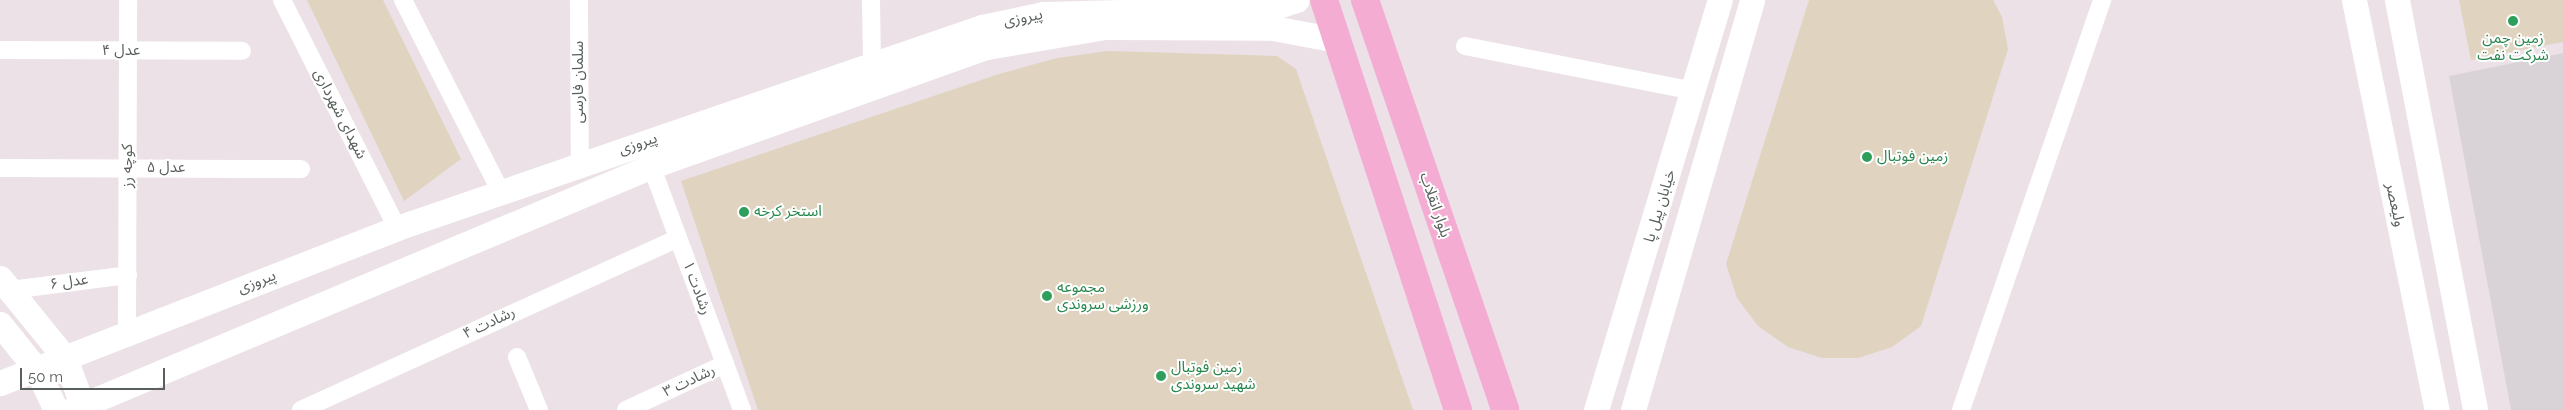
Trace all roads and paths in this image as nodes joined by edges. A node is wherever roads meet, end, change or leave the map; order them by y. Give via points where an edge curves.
1 (128, 0) edge
2 (282, 0) edge
3 (403, 0) edge
4 (579, 0) edge
5 (871, 0) edge
6 (1297, 0) edge
7 (1324, 0) edge
8 (1365, 0) edge
9 (1720, 0) edge
10 (1752, 0) edge
11 (2102, 0) edge
12 (2354, 0) edge
13 (2398, 0) edge
14 (1337, 40) junction
15 (1465, 46) dead end
16 (0, 50) edge
17 (128, 51) junction
18 (242, 51) dead end
19 (872, 64) junction
20 (1694, 92) junction
21 (642, 143) junction
22 (580, 164) junction
23 (652, 166) junction
24 (0, 168) edge
25 (128, 168) junction
26 (301, 169) dead end
27 (500, 192) junction
28 (397, 228) junction
29 (678, 238) junction
30 (128, 274) junction
31 (5, 284) edge
32 (0, 324) edge
33 (128, 332) junction
34 (517, 357) dead end
35 (65, 358) junction
36 (725, 364) junction
37 (37, 370) junction
38 (0, 383) edge
39 (341, 392) junction
40 (80, 408) edge
41 (1506, 409) edge
42 (56, 410) edge
43 (301, 410) edge
44 (335, 410) edge
45 (539, 410) edge
46 (626, 410) edge
47 (742, 410) edge
48 (1458, 410) edge
49 (1596, 410) edge
50 (1632, 410) edge
51 (1961, 410) edge
52 (2437, 410) edge
53 (2476, 410) edge

1 - 17 street, کوچه رز
2 - 28 street, شهدای شهرداری
3 - 27 street
4 - 22 street, سلمان فارسی
5 - 19 street
6 - 19 main road, پیروزی via 1272,8 1043,14 982,26
7 - 14 main road
8 - 41 main road, بلوار انقلاب
9 - 20 main road, خیابان پیل پا
10 - 50 main road, خیابان پیل پا
11 - 51 street
12 - 52 main road, ولیعصر
13 - 53 main road
14 - 23 main road, پیروزی via 1273,28 1105,27 1047,33 987,47
14 - 48 main road
15 - 20 street
16 - 17 street, عدل ۴
17 - 18 street, عدل ۴
17 - 25 street, کوچه رز
19 - 21 main road, پیروزی
20 - 49 main road, خیابان پیل پا
21 - 22 main road, پیروزی
21 - 23 street, رشادت ۱
22 - 27 main road, پیروزی
23 - 29 street, رشادت ۱
23 - 40 main road, پیروزی
24 - 25 street, عدل ۵
25 - 26 street, عدل ۵
25 - 30 street, کوچه رز
27 - 28 main road, پیروزی
28 - 33 main road, پیروزی
29 - 36 street, رشادت ۱
29 - 39 street, رشادت ۴
30 - 31 street, عدل ۶
30 - 33 street, کوچه رز
31 - 35 main road
32 - 37 main road
33 - 35 main road, پیروزی
34 - 45 street
35 - 37 main road, پیروزی
35 - 40 main road
36 - 46 street, رشادت ۳
36 - 47 street, رشادت ۱
37 - 38 main road, پیروزی
37 - 42 main road
39 - 43 street, رشادت ۴
39 - 44 street

